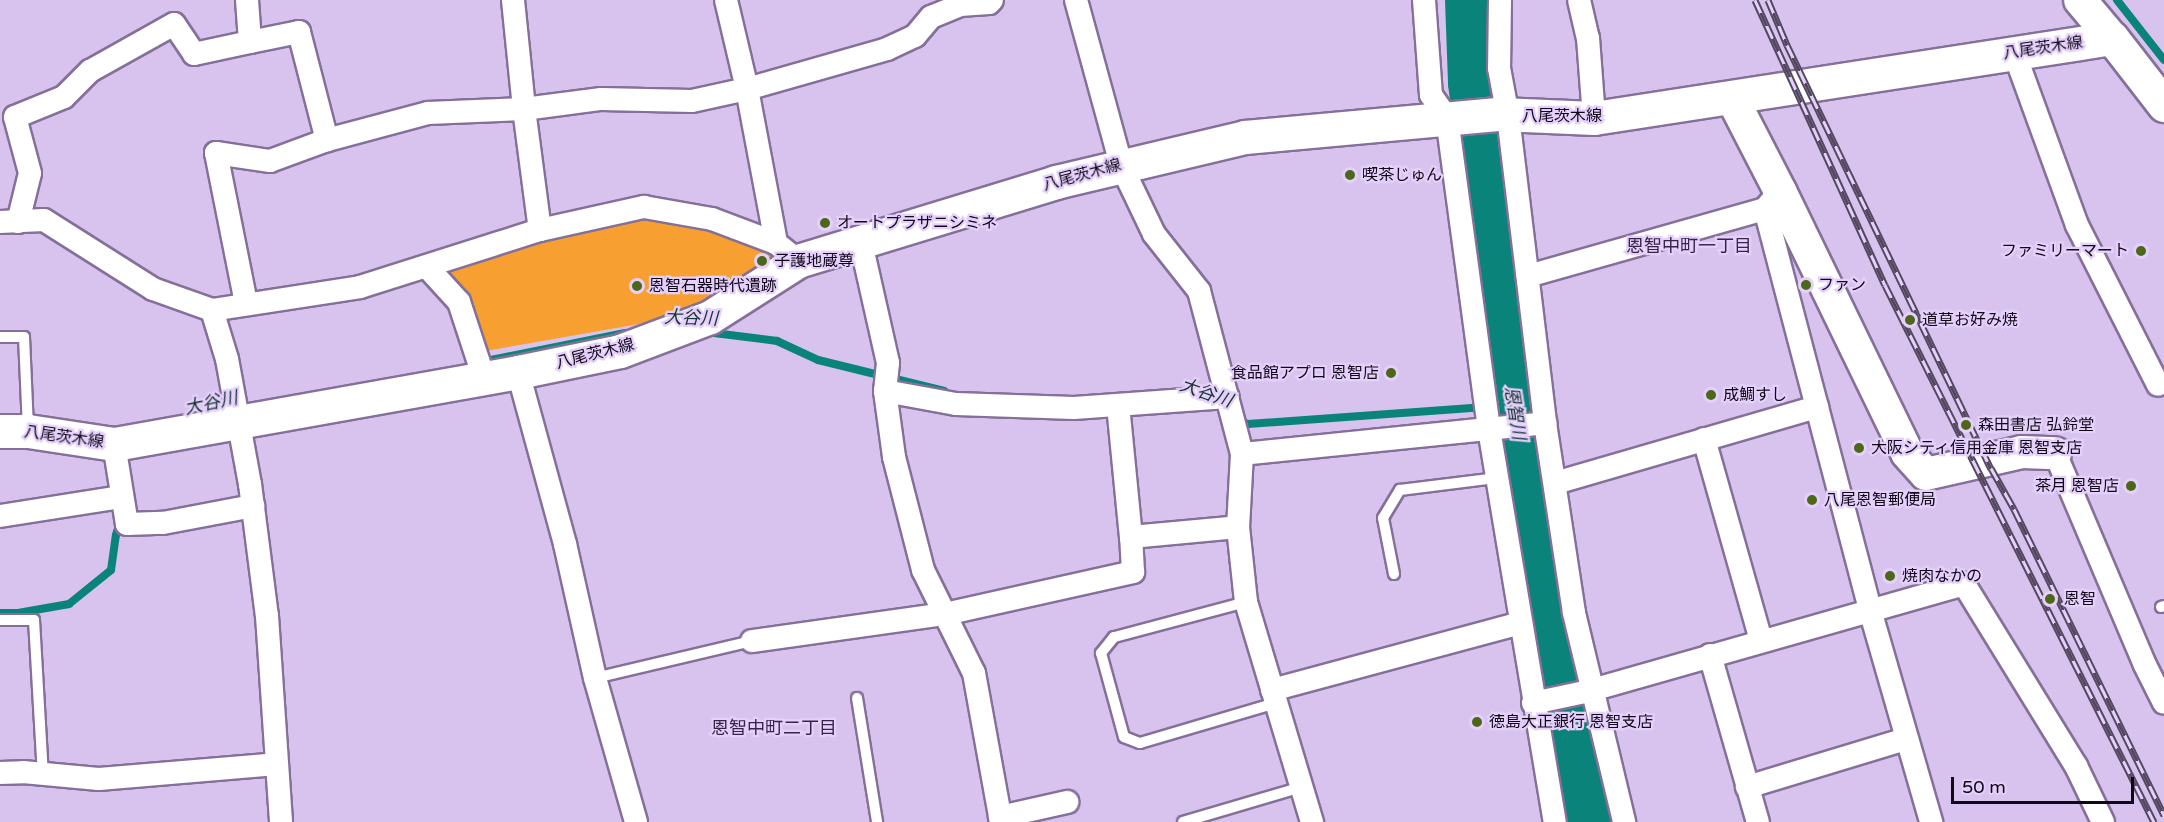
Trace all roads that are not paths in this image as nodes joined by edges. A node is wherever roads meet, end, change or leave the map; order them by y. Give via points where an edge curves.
1 (247, 0) edge
2 (513, 0) edge
3 (726, 0) edge
4 (992, 0) edge
5 (1076, 0) edge
6 (1424, 0) edge
7 (1500, 0) edge
8 (1579, 0) edge
9 (2080, 0) edge
10 (2112, 38) junction
11 (250, 42) junction
12 (2014, 52) junction
13 (747, 89) junction
14 (1732, 98) junction
15 (2164, 105) edge
16 (524, 109) junction
17 (1504, 115) junction
18 (1452, 117) junction
19 (1594, 118) junction
20 (327, 140) junction
21 (1121, 165) junction
22 (1773, 200) junction
23 (9, 222) edge
24 (540, 230) junction
25 (861, 243) junction
26 (787, 252) junction
27 (428, 268) junction
28 (1528, 276) junction
29 (246, 303) junction
30 (212, 309) junction
31 (0, 337) edge
32 (518, 372) junction
33 (484, 378) junction
34 (2158, 384) dead end
35 (885, 391) junction
36 (1228, 397) junction
37 (1118, 405) junction
38 (1817, 407) junction
39 (240, 420) junction
40 (1543, 423) junction
41 (1489, 429) junction
42 (14, 431) edge
43 (1704, 440) junction
44 (114, 444) junction
45 (2055, 453) joint
46 (1242, 454) junction
47 (1497, 478) junction
48 (1554, 483) junction
49 (122, 497) junction
50 (253, 506) junction
51 (0, 516) edge
52 (1238, 527) junction
53 (1131, 537) junction
54 (1394, 574) dead end
55 (1246, 602) junction
56 (1870, 610) junction
57 (945, 614) junction
58 (0, 620) edge
59 (1521, 622) junction
60 (752, 641) joint
61 (1761, 641) junction
62 (1710, 655) junction
63 (595, 678) junction
64 (1589, 690) junction
65 (1274, 697) junction
66 (857, 698) dead end
67 (1533, 702) junction
68 (2164, 703) edge
69 (1906, 739) junction
70 (276, 764) junction
71 (0, 773) edge
72 (43, 774) junction
73 (1302, 787) junction
74 (1747, 787) junction
75 (1067, 802) dead end
76 (1000, 820) edge
77 (281, 822) edge
78 (636, 822) edge
79 (877, 822) edge
80 (1183, 822) edge
81 (1312, 822) edge
82 (1555, 822) edge
83 (1623, 822) edge
84 (1758, 822) edge
85 (1931, 822) edge
86 (2103, 822) edge

1 - 11 street
2 - 16 street
3 - 13 street
4 - 13 street via 960,5 931,16 915,36 887,49
5 - 21 street
6 - 18 street via 1431,95
7 - 17 street via 1499,68
8 - 19 street via 1588,38
9 - 10 street
10 - 12 main road, 八尾茨木線
10 - 15 main road
11 - 20 street via 299,32
11 - 23 street via 194,54 174,24 90,70 64,97 15,117 30,173
12 - 14 main road, 八尾茨木線
12 - 34 street via 2077,225
13 - 16 street via 692,101 601,99
13 - 26 street
14 - 19 main road, 八尾茨木線
14 - 22 street
16 - 20 street via 428,113
16 - 24 street
17 - 18 main road, 八尾茨木線
17 - 19 main road, 八尾茨木線
17 - 28 street
18 - 21 main road, 八尾茨木線 via 1245,137
18 - 41 street
20 - 29 street via 270,161 216,153
21 - 25 main road, 八尾茨木線 via 999,198
21 - 36 street via 1154,234 1199,291
22 - 28 street
22 - 38 street
22 - 45 street via 1907,453 1926,474 2022,452
23 - 30 street via 44,220 153,289
24 - 26 street via 644,207 712,219
24 - 27 street
25 - 26 main road, 八尾茨木線
25 - 35 street via 888,363
26 - 32 main road, 八尾茨木線 via 710,317 620,351
27 - 29 street via 360,287
27 - 33 street via 459,302
28 - 40 street
29 - 30 street
30 - 39 street
31 - 42 lane via 24,336
32 - 33 main road, 八尾茨木線
32 - 63 street via 565,544
33 - 39 main road, 八尾茨木線
35 - 37 street via 956,404 1074,408
35 - 57 street via 894,457 923,570
36 - 37 street
36 - 46 street
37 - 53 street
38 - 43 street
38 - 56 street
39 - 44 main road, 八尾茨木線
39 - 50 street
40 - 41 street
40 - 48 street
41 - 46 street
41 - 47 street
42 - 44 main road, 八尾茨木線
43 - 48 street
43 - 61 street
44 - 49 street
45 - 68 street
46 - 52 street
47 - 54 lane via 1400,490 1383,518
47 - 59 street
48 - 64 street
49 - 50 street via 127,524 163,524
49 - 51 street
50 - 70 street via 267,616
52 - 53 street
52 - 55 street
53 - 57 street via 1133,572
55 - 65 street
55 - 65 lane via 1114,637 1101,653 1124,737 1140,743
56 - 61 street
56 - 69 street
56 - 86 street via 1964,584 2076,766
57 - 60 street
57 - 76 street via 974,672
58 - 72 lane via 34,620
59 - 65 street
59 - 67 street
60 - 63 lane
61 - 62 street
62 - 64 street
62 - 74 street
63 - 78 street
64 - 67 street
64 - 83 street
65 - 73 street
66 - 79 lane
67 - 82 street
69 - 74 street
69 - 85 street
70 - 72 street via 99,779
70 - 77 street
71 - 72 street
73 - 80 lane
73 - 81 street
74 - 84 street
75 - 76 street

